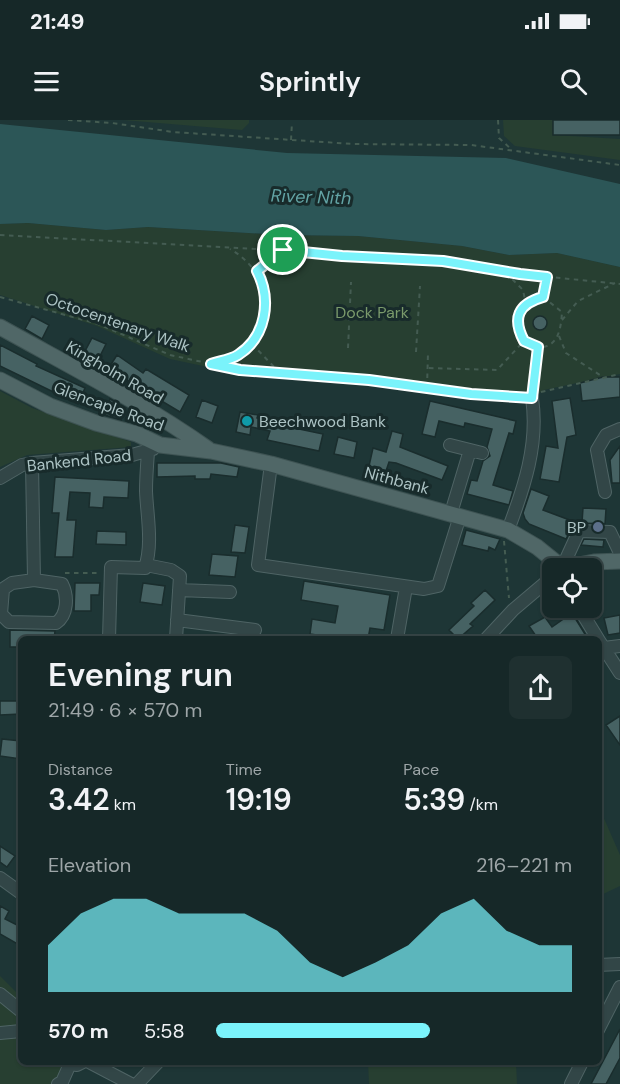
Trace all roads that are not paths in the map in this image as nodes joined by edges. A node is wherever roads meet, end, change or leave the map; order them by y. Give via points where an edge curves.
1 (0, 327) edge
2 (0, 380) edge
3 (532, 398) road end
4 (620, 429) edge
5 (450, 444) dead end
6 (154, 448) junction
7 (470, 450) junction
8 (211, 451) junction
9 (482, 453) dead end
10 (32, 463) junction
11 (271, 464) junction
12 (0, 478) edge
13 (604, 492) dead end
14 (456, 515) junction
15 (508, 530) junction
16 (620, 553) edge
17 (550, 558) edge
18 (567, 558) edge
19 (620, 561) edge
20 (602, 562) edge
21 (146, 565) junction
22 (35, 576) junction
23 (542, 585) edge
24 (406, 586) junction
25 (179, 590) junction
26 (230, 592) dead end
27 (585, 618) edge
28 (177, 620) junction
29 (255, 630) dead end
30 (109, 636) edge
31 (176, 636) edge
32 (398, 636) edge
33 (489, 636) edge
34 (596, 636) edge
35 (602, 642) edge
36 (602, 645) edge
37 (620, 646) edge
38 (620, 673) edge
39 (0, 878) edge
40 (18, 891) edge
41 (620, 964) edge
42 (602, 965) edge
43 (620, 987) edge
44 (0, 994) edge
45 (18, 1009) edge
46 (602, 1022) edge
47 (18, 1031) edge
48 (0, 1033) edge
49 (73, 1065) edge
50 (95, 1065) edge
51 (155, 1065) edge
52 (580, 1065) edge
53 (58, 1084) edge
54 (131, 1084) edge
55 (137, 1084) edge
56 (571, 1084) edge

1 - 8 main road, Kingholm Road
2 - 6 main road, Glencaple Road via 50,406 137,434
3 - 15 street via 533,441 524,487
4 - 13 street via 606,435 597,450
5 - 7 street
6 - 8 main road, Glencaple Road
6 - 10 street, Bankend Road via 132,455
6 - 21 street via 146,491
7 - 9 street
7 - 14 street
8 - 11 main road, Nithbank
10 - 12 street, Bankend Road
10 - 22 street
11 - 14 main road, Nithbank
11 - 24 street via 258,565
14 - 15 main road, Nithbank
14 - 24 street via 438,586
15 - 17 main road, Nithbank
16 - 18 street via 610,532 579,531
19 - 20 main road
21 - 25 street via 177,574
21 - 30 street via 111,567
22 - 22 street via 64,586 63,617 56,623 9,622 2,614 3,589
23 - 33 street
24 - 32 street
25 - 26 street
25 - 28 street
27 - 34 street
28 - 29 street
28 - 31 street
35 - 37 street
36 - 38 street
39 - 40 street
41 - 42 street
43 - 46 street
44 - 45 street
47 - 48 street
49 - 53 street
50 - 54 street
51 - 55 street
52 - 56 street

